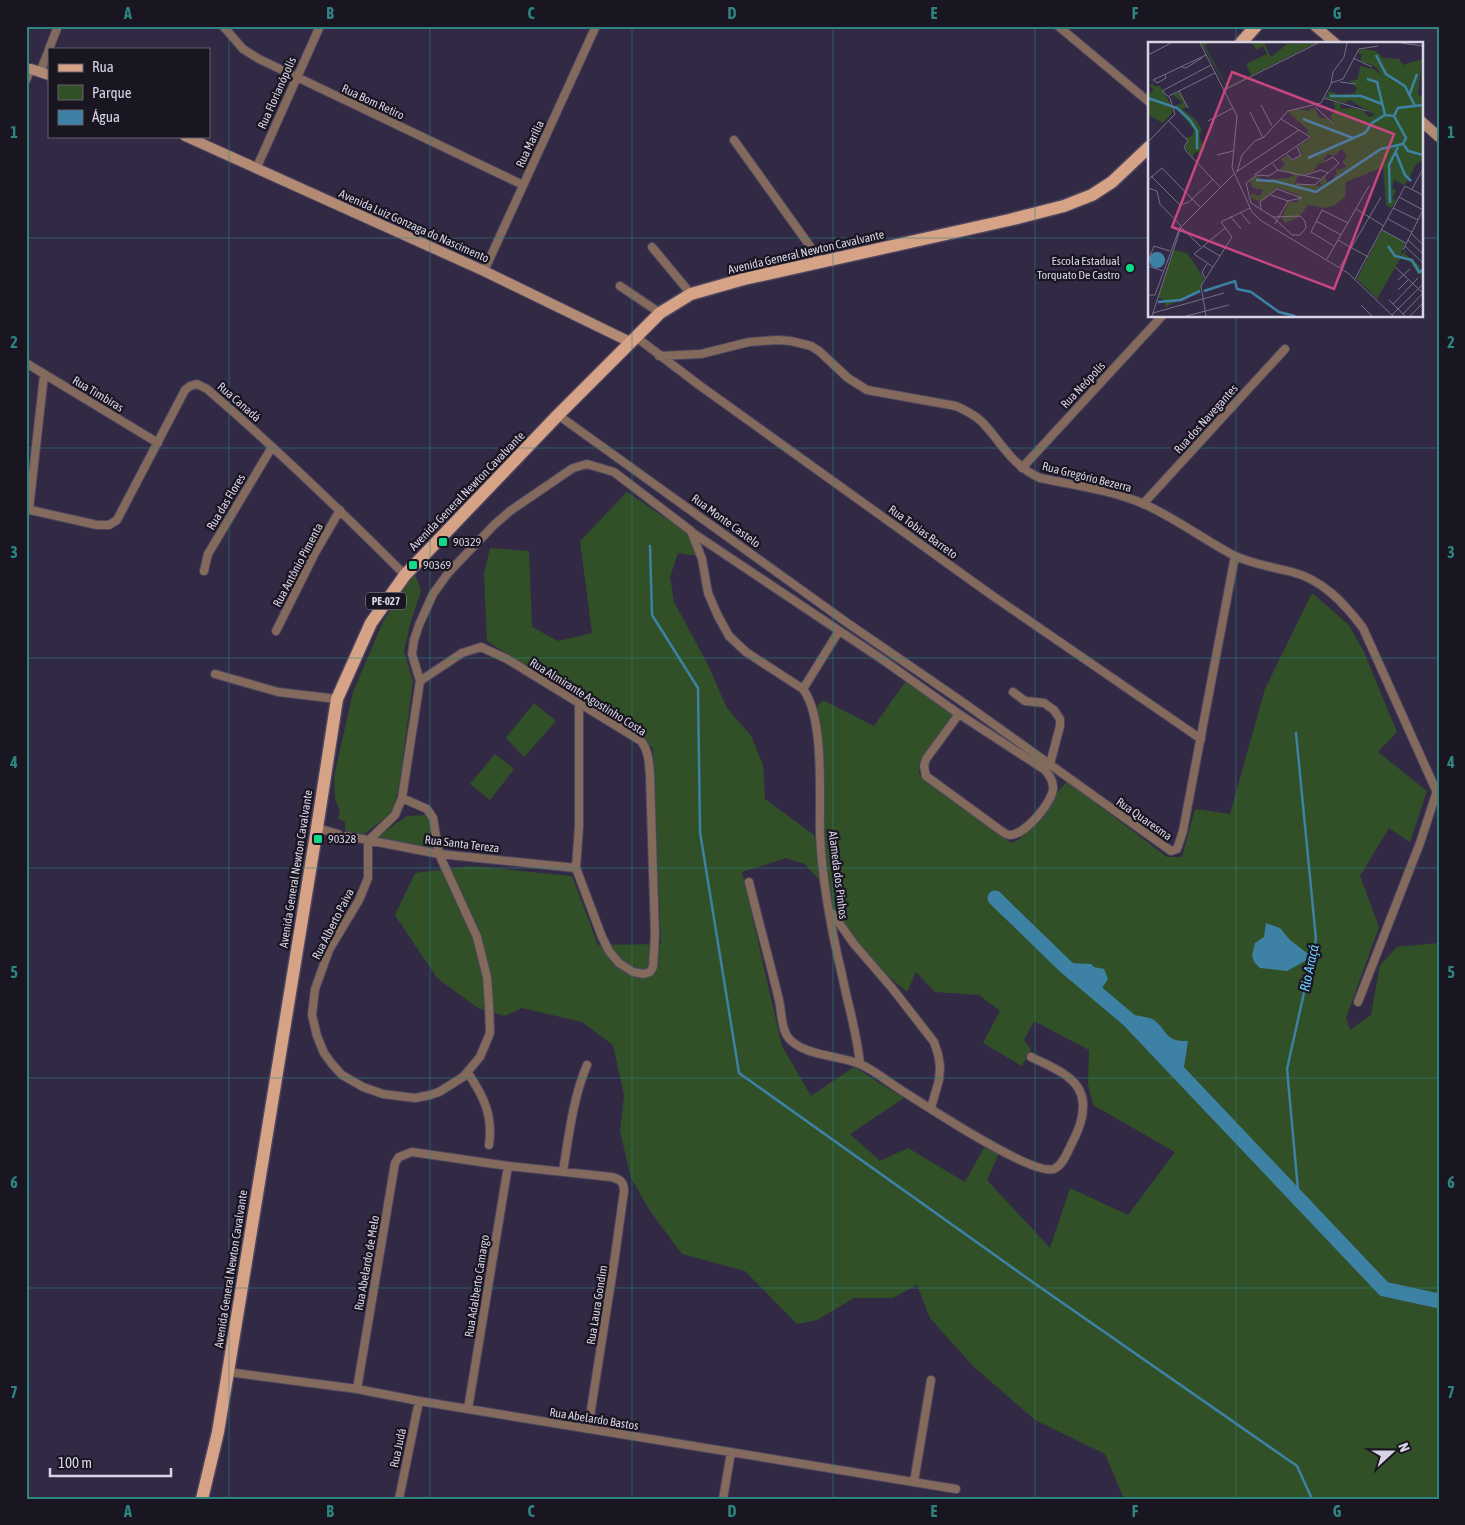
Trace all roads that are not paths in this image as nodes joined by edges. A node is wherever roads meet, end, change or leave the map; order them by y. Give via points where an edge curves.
1 (58, 26) edge
2 (223, 26) edge
3 (320, 26) edge
4 (596, 26) edge
5 (1058, 26) edge
6 (1256, 26) edge
7 (1314, 26) edge
8 (1320, 26) edge
9 (1332, 40) edge
10 (1242, 42) edge
11 (49, 48) edge
12 (48, 51) edge
13 (36, 71) edge
14 (296, 78) junction
15 (26, 80) edge
16 (1148, 101) edge
17 (1422, 122) edge
18 (1439, 137) edge
19 (189, 138) edge
20 (734, 140) dead end
21 (1148, 148) edge
22 (256, 169) junction
23 (523, 185) junction
24 (652, 247) dead end
25 (822, 263) junction
26 (484, 271) junction
27 (620, 286) dead end
28 (691, 294) junction
29 (660, 313) junction
30 (1160, 318) edge
31 (633, 339) junction
32 (1284, 349) dead end
33 (659, 356) junction
34 (26, 363) edge
35 (44, 375) junction
36 (558, 415) junction
37 (158, 442) junction
38 (272, 447) junction
39 (1022, 468) junction
40 (1143, 504) junction
41 (28, 509) edge
42 (340, 510) junction
43 (691, 531) junction
44 (1235, 556) junction
45 (204, 571) dead end
46 (405, 575) junction
47 (276, 631) dead end
48 (839, 631) junction
49 (880, 645) joint
50 (215, 674) dead end
51 (420, 681) junction
52 (803, 689) junction
53 (1013, 692) dead end
54 (337, 699) junction
55 (580, 704) junction
56 (959, 714) junction
57 (1201, 739) junction
58 (1050, 764) junction
59 (1437, 795) edge
60 (402, 798) junction
61 (317, 828) junction
62 (338, 834) dead end
63 (347, 836) dead end
64 (368, 841) junction
65 (439, 854) junction
66 (576, 868) junction
67 (748, 882) dead end
68 (830, 910) junction
69 (1358, 1002) dead end
70 (1031, 1057) dead end
71 (860, 1064) junction
72 (587, 1065) dead end
73 (468, 1073) junction
74 (931, 1108) junction
75 (489, 1145) dead end
76 (508, 1166) junction
77 (563, 1171) junction
78 (228, 1372) junction
79 (931, 1380) dead end
80 (357, 1388) junction
81 (419, 1401) junction
82 (468, 1409) junction
83 (588, 1429) junction
84 (731, 1452) junction
85 (914, 1482) junction
86 (956, 1489) dead end
87 (202, 1499) edge
88 (399, 1499) edge
89 (723, 1499) edge

1 - 11 street
2 - 14 street, Rua Bom Retiro via 249,53
3 - 14 street, Rua Florianópolis
4 - 23 street, Rua Marília
5 - 16 street
6 - 10 main road
7 - 9 main road
8 - 9 main road
12 - 13 street
13 - 15 street
14 - 22 street, Rua Florianópolis
14 - 23 street, Rua Bom Retiro
17 - 18 main road
19 - 22 main road, Avenida Luiz Gonzaga do Nascimento
20 - 25 street
21 - 25 main road, Avenida General Newton Cavalvante / PE-027 via 1112,182 1092,195 1064,206
22 - 26 main road, Avenida Luiz Gonzaga do Nascimento
23 - 26 street, Rua Marília
24 - 28 street
25 - 28 main road, Avenida General Newton Cavalvante / PE-027
26 - 31 main road, Avenida Luiz Gonzaga do Nascimento
27 - 29 street
28 - 29 main road, Avenida General Newton Cavalvante / PE-027
29 - 31 main road, Avenida General Newton Cavalvante / PE-027
30 - 39 street, Rua Neópolis
31 - 33 street, Rua Tobias Barreto
31 - 36 main road, Avenida General Newton Cavalvante / PE-027
32 - 40 street, Rua dos Navegantes
33 - 39 street, Rua Gregório Bezerra via 701,354 734,345 770,341 791,341 811,346 867,390 966,410 982,422 1007,455
33 - 57 street, Rua Tobias Barreto
34 - 35 street, Rua Timbiras
35 - 37 street, Rua Timbiras
35 - 41 street
36 - 46 main road, Avenida General Newton Cavalvante / PE-027
36 - 49 street, Rua Monte Castelo
37 - 38 street, Rua Canadá via 185,390 197,384 207,389
37 - 41 street, Rua Canadá via 126,506 113,523 97,525
38 - 42 street, Rua Canadá
38 - 45 street, Rua das Flores via 208,554
39 - 40 street, Rua Gregório Bezerra via 1040,478 1111,493
40 - 44 street, Rua Gregório Bezerra
42 - 46 street, Rua Canadá
42 - 47 street, Rua Antônio Pimenta
43 - 48 street
43 - 51 street via 614,472 587,464 573,468 494,525 449,572 433,594 414,640 412,654
43 - 52 street via 699,548 708,593 729,636 746,652
44 - 57 street, Rua Quaresma
44 - 59 street, Rua Gregório Bezerra via 1308,578 1332,593 1354,615 1363,628
46 - 54 main road, Avenida General Newton Cavalvante / PE-027 via 371,623
48 - 52 street
48 - 56 street
49 - 58 street, Rua Quaresma
50 - 54 street via 278,692
51 - 55 street, Rua Almirante Agostinho Costa via 462,653 481,647 507,659
51 - 60 street
52 - 68 street, Alameda dos Pinhos via 815,720 820,773 820,837
53 - 58 street via 1025,701 1044,703 1060,719
54 - 61 main road, Avenida General Newton Cavalvante / PE-027
55 - 66 street
55 - 66 street, Rua Almirante Agostinho Costa via 641,741 647,751 651,785 655,934 650,972 634,972 619,963 609,951
56 - 56 street via 926,759 926,776 1008,835 1020,831 1039,815 1050,798 1054,789 1049,774
57 - 58 street, Rua Quaresma via 1183,831 1174,851
59 - 69 street
60 - 64 street via 395,814
60 - 65 street via 431,814
61 - 62 street
61 - 78 main road, Avenida General Newton Cavalvante / PE-027
63 - 64 street, Rua Santa Tereza
64 - 65 street, Rua Santa Tereza
64 - 73 street, Rua Alberto Paiva via 368,878 359,900 329,950 315,989 312,1015 324,1053 342,1075 383,1094 415,1098 439,1092
65 - 66 street, Rua Santa Tereza
65 - 73 street via 477,938 487,977 490,1033 480,1057
67 - 71 street via 788,1037 799,1047
68 - 71 street, Alameda dos Pinhos
68 - 74 street via 934,1042 940,1066
70 - 74 street via 1069,1077 1083,1104 1080,1127 1065,1158 1054,1169 1032,1166 958,1127
71 - 74 street
72 - 77 street via 576,1097
73 - 75 street via 486,1106 490,1120
76 - 77 street
76 - 80 street, Rua Abelardo de Melo via 412,1152 399,1157 395,1163
76 - 82 street, Rua Adalberto Camargo
77 - 83 street, Rua Laura Gondim via 611,1177 621,1181 624,1191
78 - 80 street, Rua Abelardo Bastos
78 - 87 main road, Avenida General Newton Cavalvante / PE-027
79 - 85 street
80 - 81 street, Rua Abelardo Bastos
81 - 82 street, Rua Abelardo Bastos
81 - 88 street, Rua Judá
82 - 83 street, Rua Abelardo Bastos
83 - 84 street, Rua Abelardo Bastos
84 - 85 street, Rua Abelardo Bastos
84 - 89 street
85 - 86 street, Rua Abelardo Bastos

